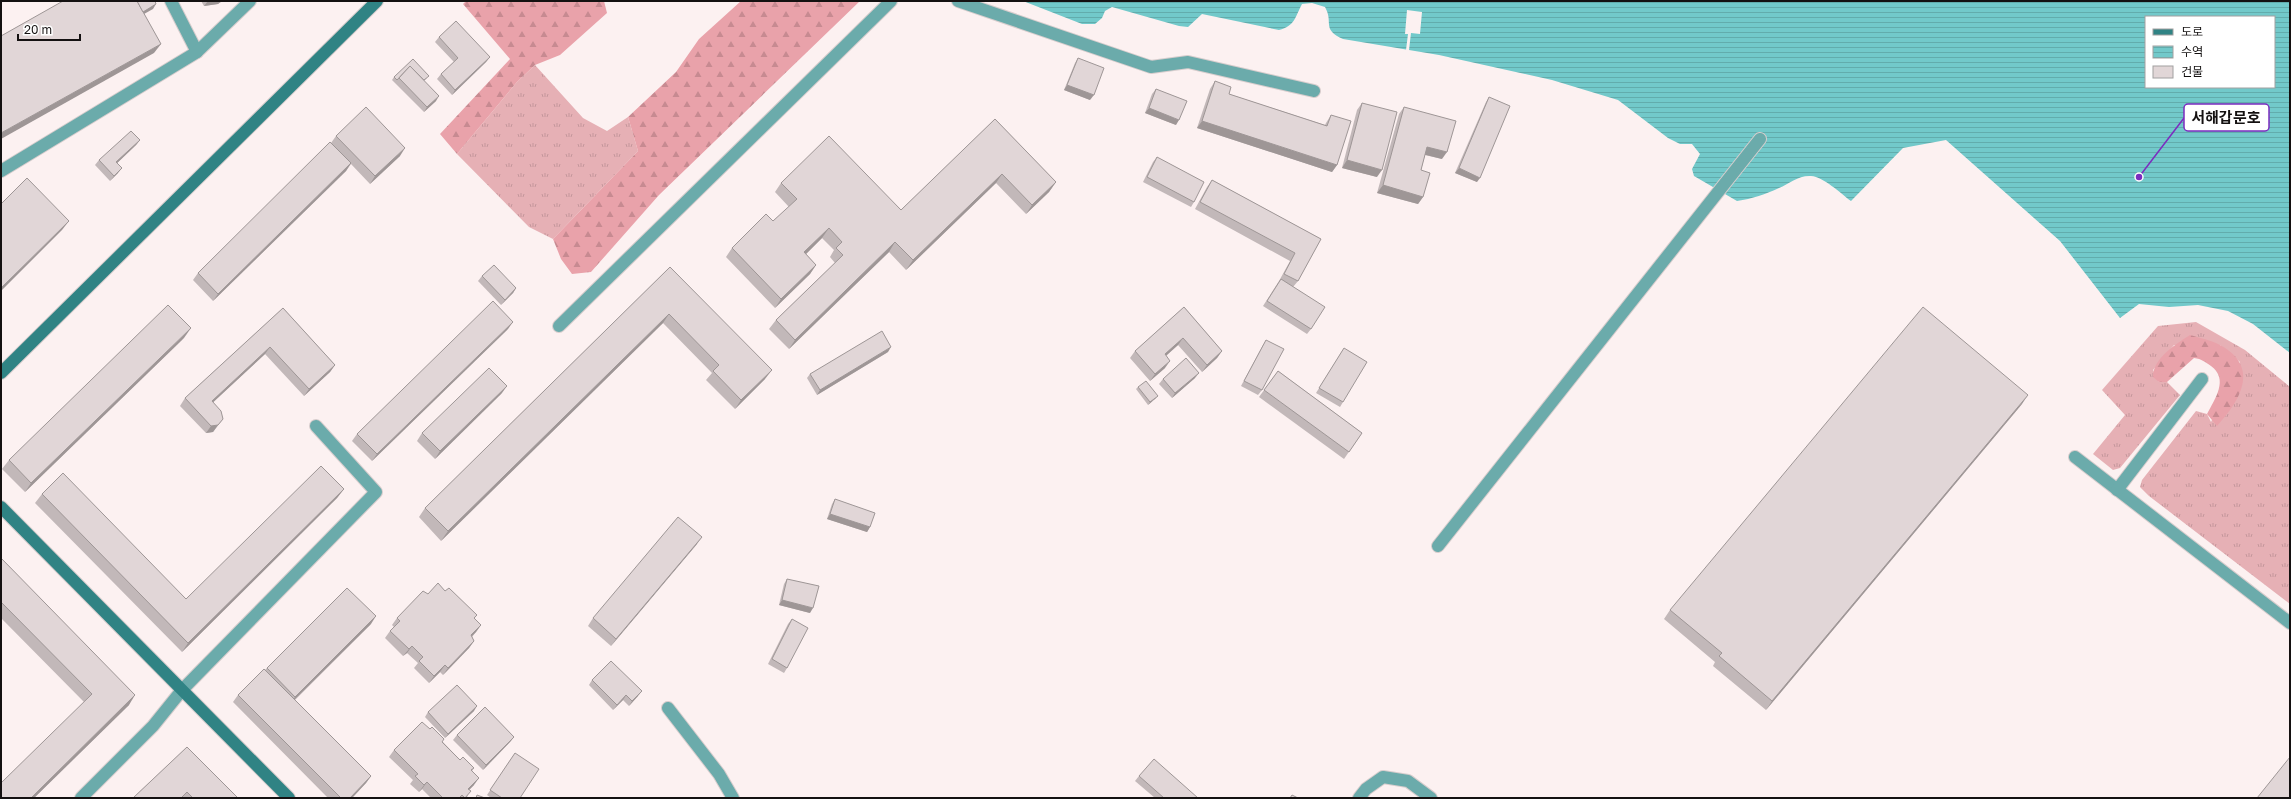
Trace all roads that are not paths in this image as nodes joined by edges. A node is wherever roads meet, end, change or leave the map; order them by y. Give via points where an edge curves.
1 (171, 1) edge
2 (250, 1) edge
3 (377, 1) edge
4 (891, 1) edge
5 (958, 1) edge
6 (197, 52) junction
7 (1314, 92) dead end
8 (1760, 138) dead end
9 (1, 171) edge
10 (559, 326) dead end
11 (1, 373) edge
12 (2202, 379) dead end
13 (316, 426) dead end
14 (2075, 457) dead end
15 (2117, 490) junction
16 (1, 507) edge
17 (1438, 546) dead end
18 (2290, 623) edge
19 (182, 690) junction
20 (668, 708) dead end
21 (81, 798) edge
22 (289, 798) edge
23 (733, 798) edge
24 (1359, 798) edge
25 (1431, 798) edge

1 - 6 street
2 - 6 street
3 - 11 street
4 - 10 street
5 - 7 street via 1151,67 1188,62
6 - 9 street
8 - 17 street
12 - 15 street
13 - 19 street via 376,492
14 - 15 street
15 - 18 street
16 - 19 street
19 - 21 street via 153,726
19 - 22 street
20 - 23 street via 719,774
24 - 25 street via 1383,777 1408,781

